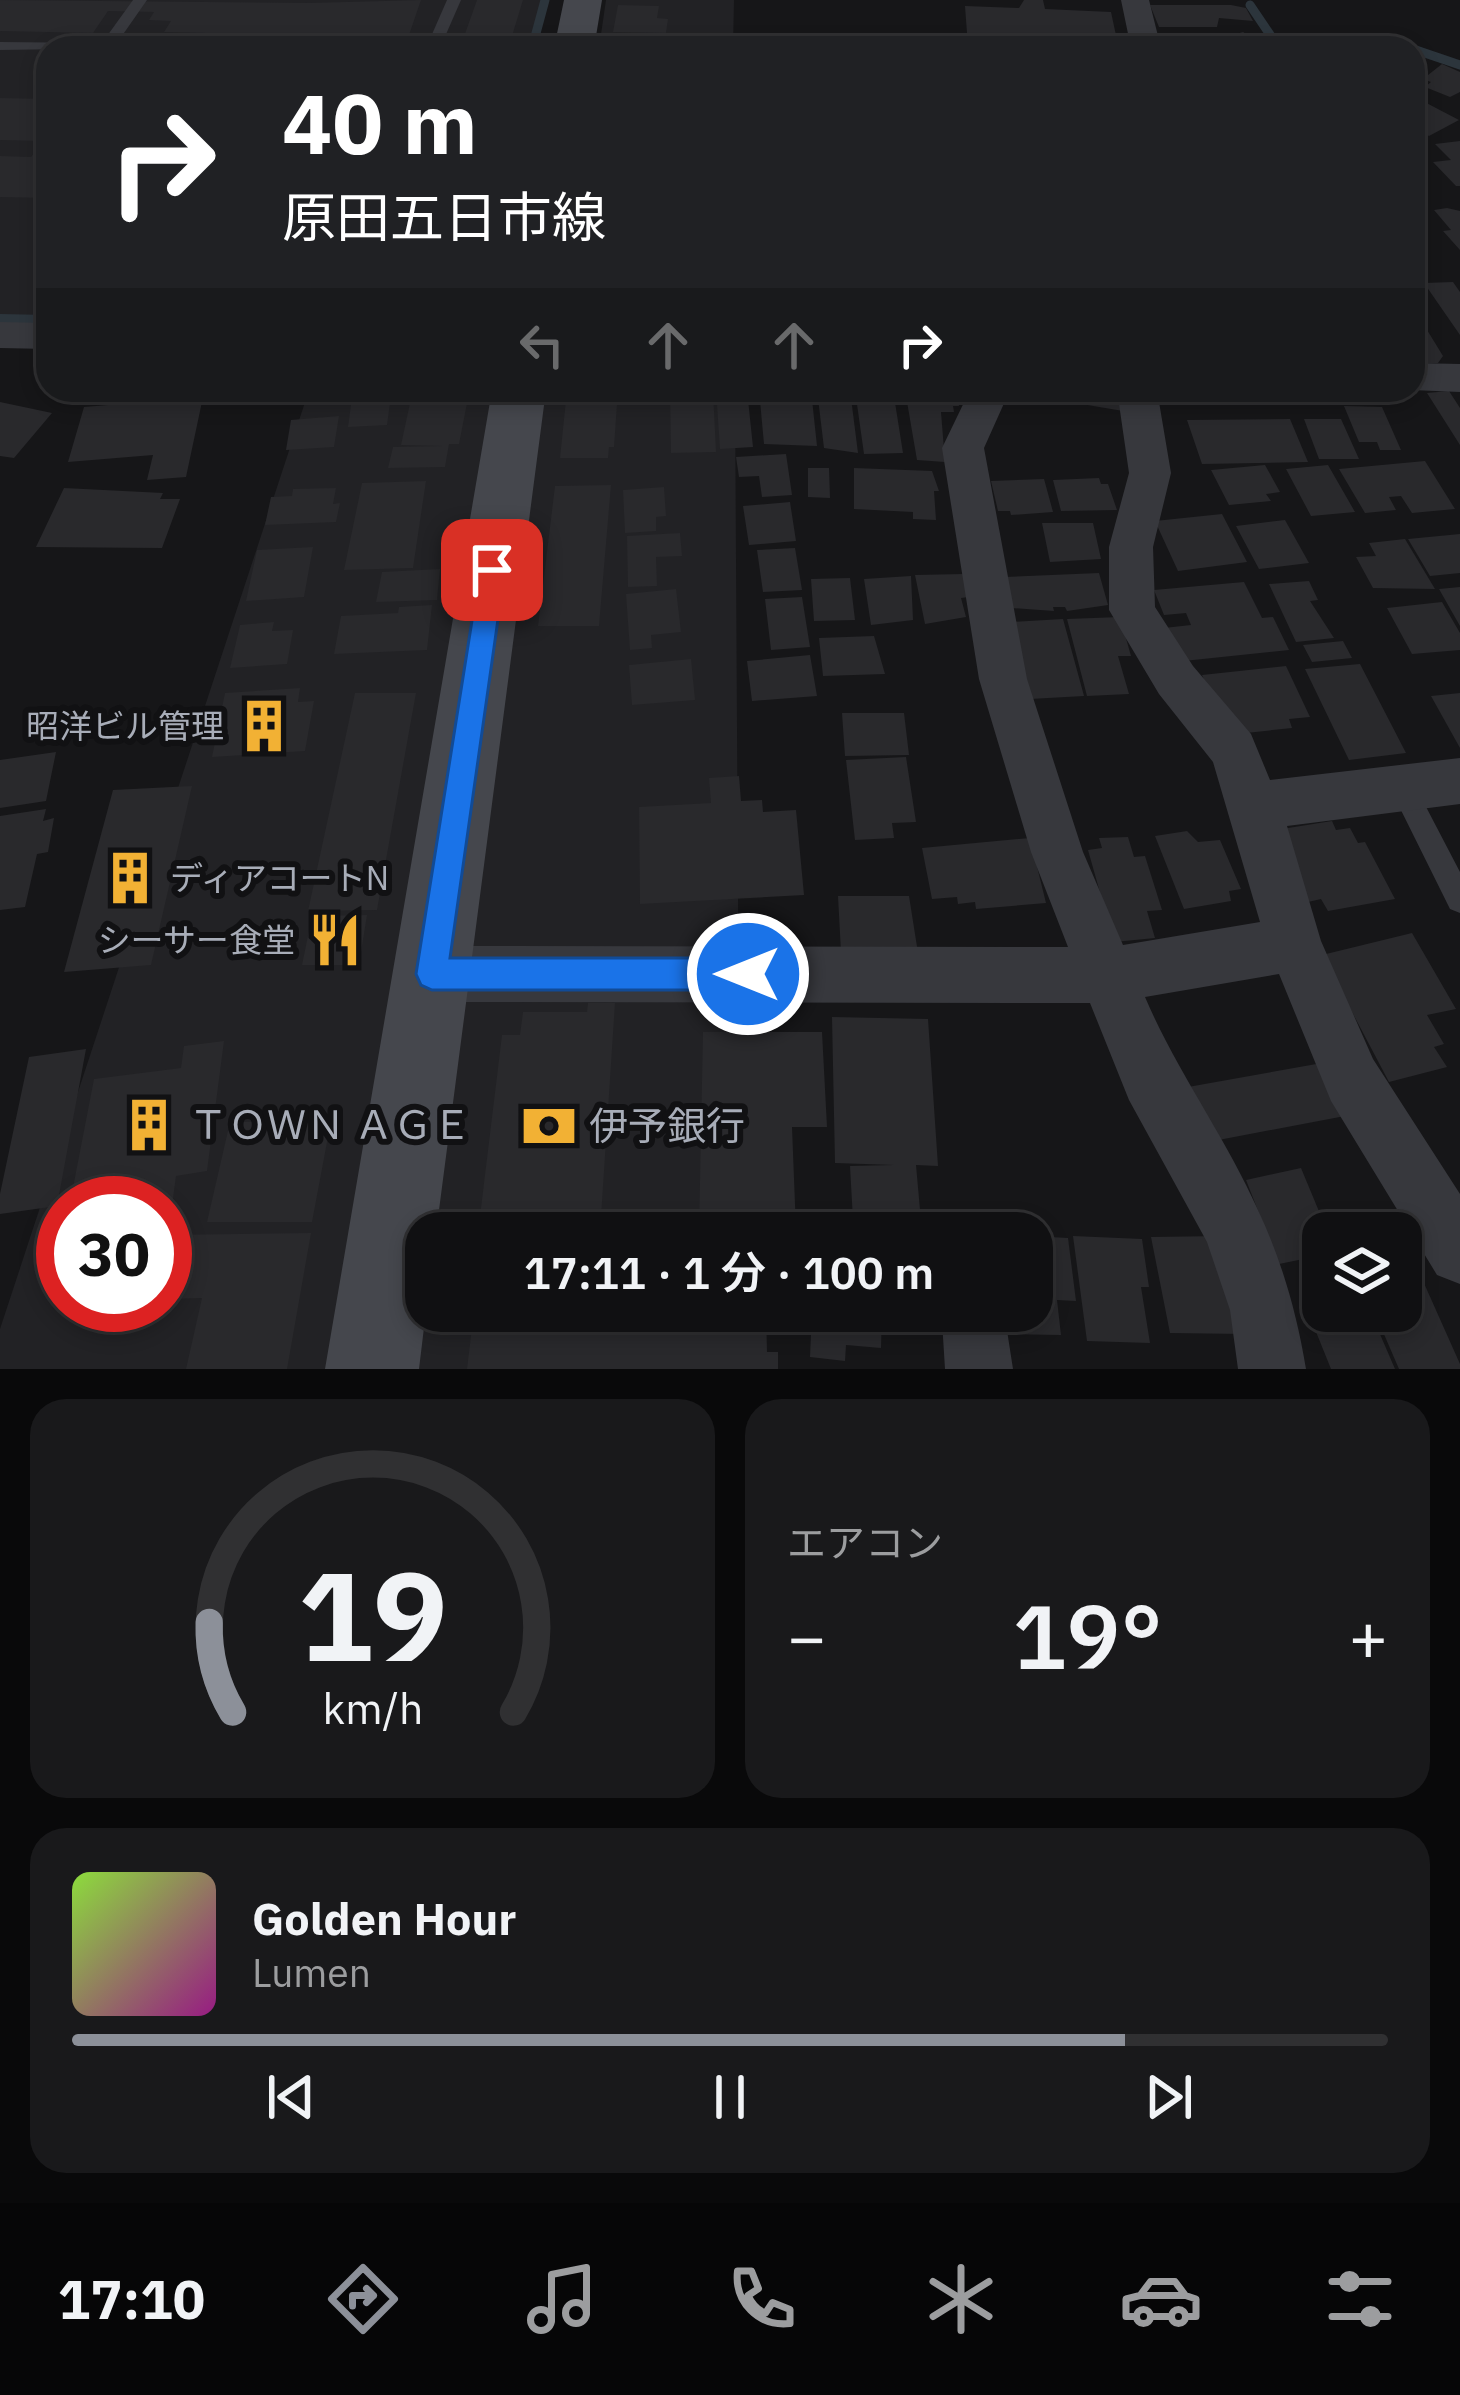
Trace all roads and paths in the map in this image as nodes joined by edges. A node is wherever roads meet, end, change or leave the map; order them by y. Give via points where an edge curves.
1 (140, 0) edge
2 (454, 0) edge
3 (583, 0) edge
4 (1136, 0) edge
5 (115, 36) edge
6 (439, 36) edge
7 (576, 36) edge
8 (1144, 36) edge
9 (0, 46) edge
10 (36, 46) edge
11 (0, 335) edge
12 (36, 336) edge
13 (1425, 377) edge
14 (1460, 378) edge
15 (517, 402) edge
16 (985, 402) edge
17 (1139, 402) edge
18 (1460, 781) edge
19 (1403, 788) junction
20 (1255, 806) junction
21 (1460, 900) edge
22 (1294, 944) junction
23 (432, 974) junction
24 (1109, 975) junction
25 (1460, 1252) edge
26 (372, 1369) edge
27 (1272, 1369) edge

1 - 5 lane
2 - 6 lane
3 - 7 main road
4 - 8 street
9 - 10 lane
11 - 12 street
13 - 14 street
15 - 23 main road
16 - 24 street via 966,424 963,448 1003,679 1057,852
17 - 20 street via 1150,473 1131,547 1132,610 1233,750
18 - 19 street
19 - 20 street
19 - 21 lane
20 - 22 street
22 - 24 street
22 - 25 street via 1352,1080
23 - 24 street
23 - 26 main road
24 - 27 street via 1150,1079 1234,1228 1263,1310

